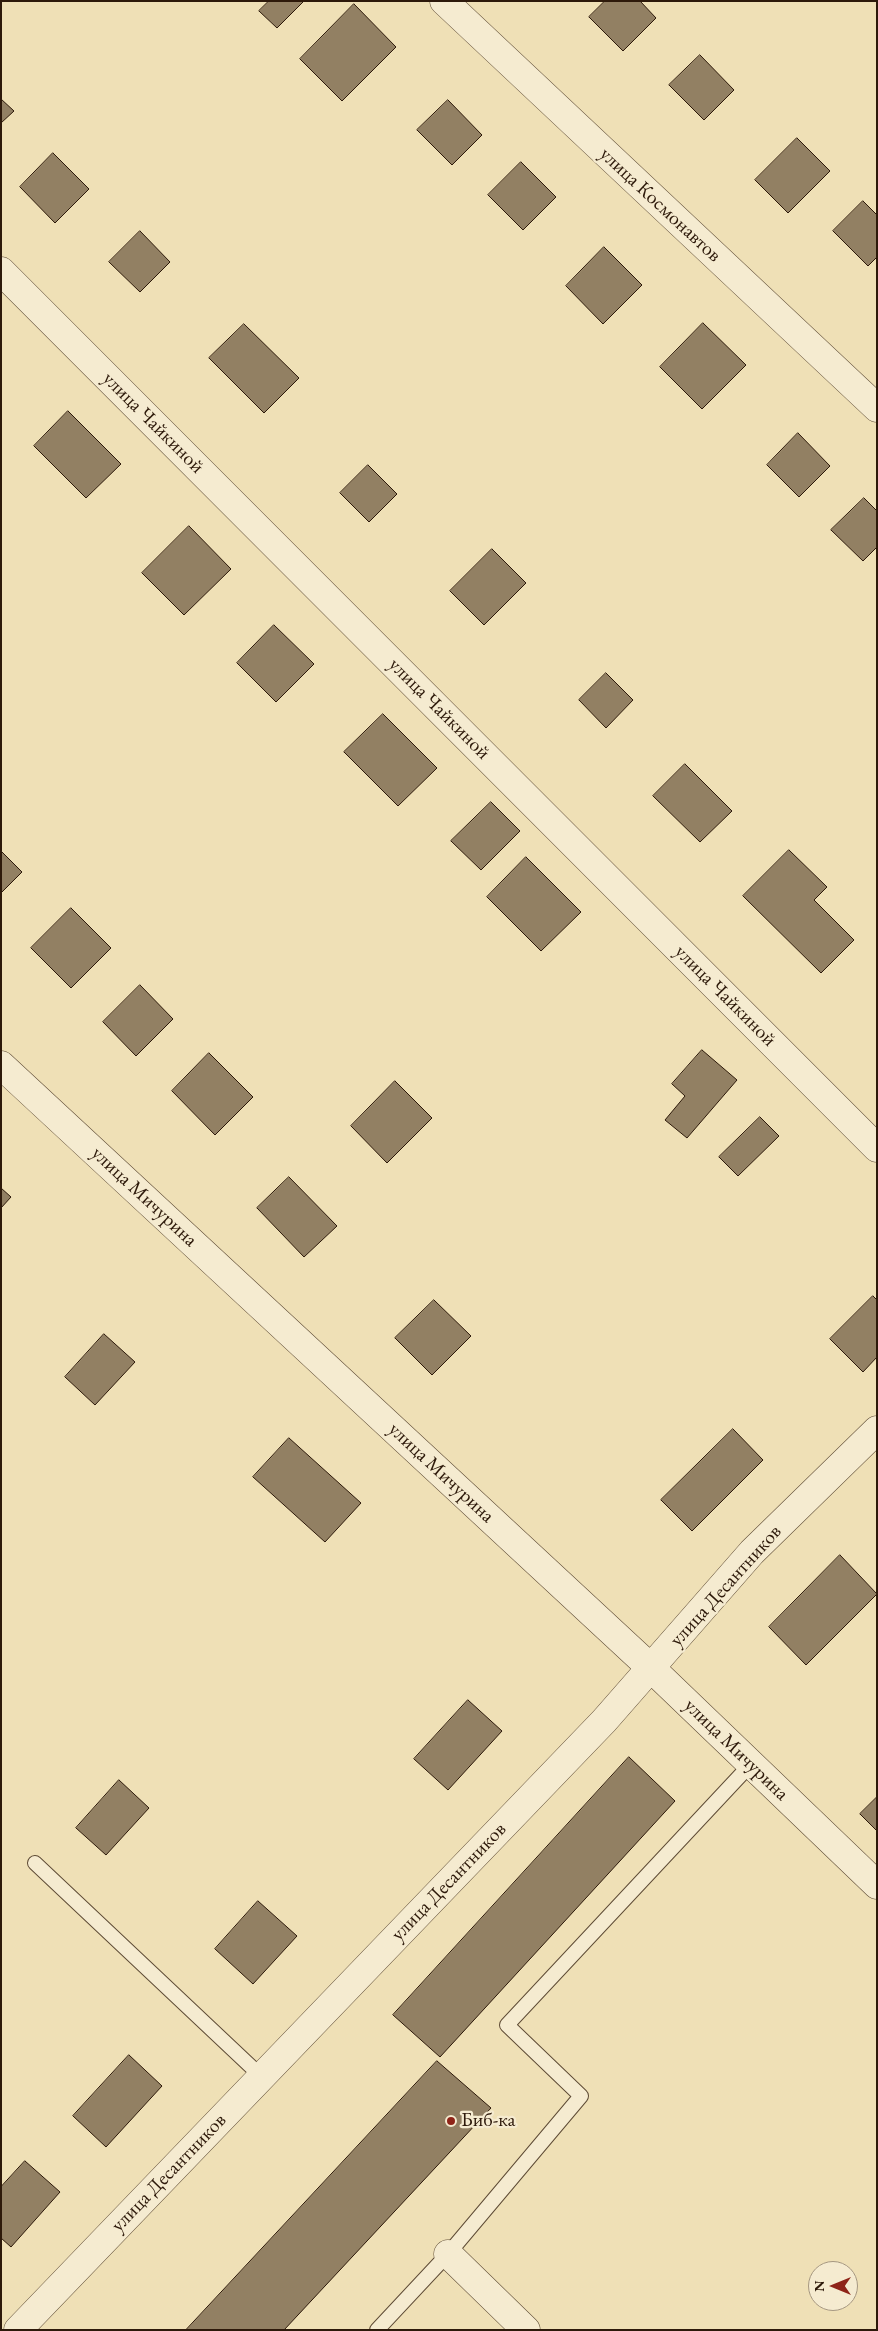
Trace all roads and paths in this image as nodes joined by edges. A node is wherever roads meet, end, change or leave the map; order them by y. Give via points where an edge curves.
1 (444, 1) edge
2 (1, 271) edge
3 (877, 408) edge
4 (1, 1065) edge
5 (877, 1148) edge
6 (877, 1430) edge
7 (652, 1669) junction
8 (751, 1764) junction
9 (35, 1863) dead end
10 (877, 1885) edge
11 (262, 2077) junction
12 (448, 2254) junction
13 (18, 2330) edge
14 (377, 2330) edge
15 (526, 2330) edge

1 - 3 street, улица Космонавтов
2 - 5 street, улица Чайкиной
4 - 7 street, улица Мичурина
6 - 7 street, улица Десантников via 752,1552
7 - 8 street, улица Мичурина
7 - 11 street, улица Десантников
8 - 10 street, улица Мичурина
8 - 12 lane via 506,2024 581,2096
9 - 11 lane
11 - 13 street, улица Десантников
12 - 14 lane
12 - 15 street

